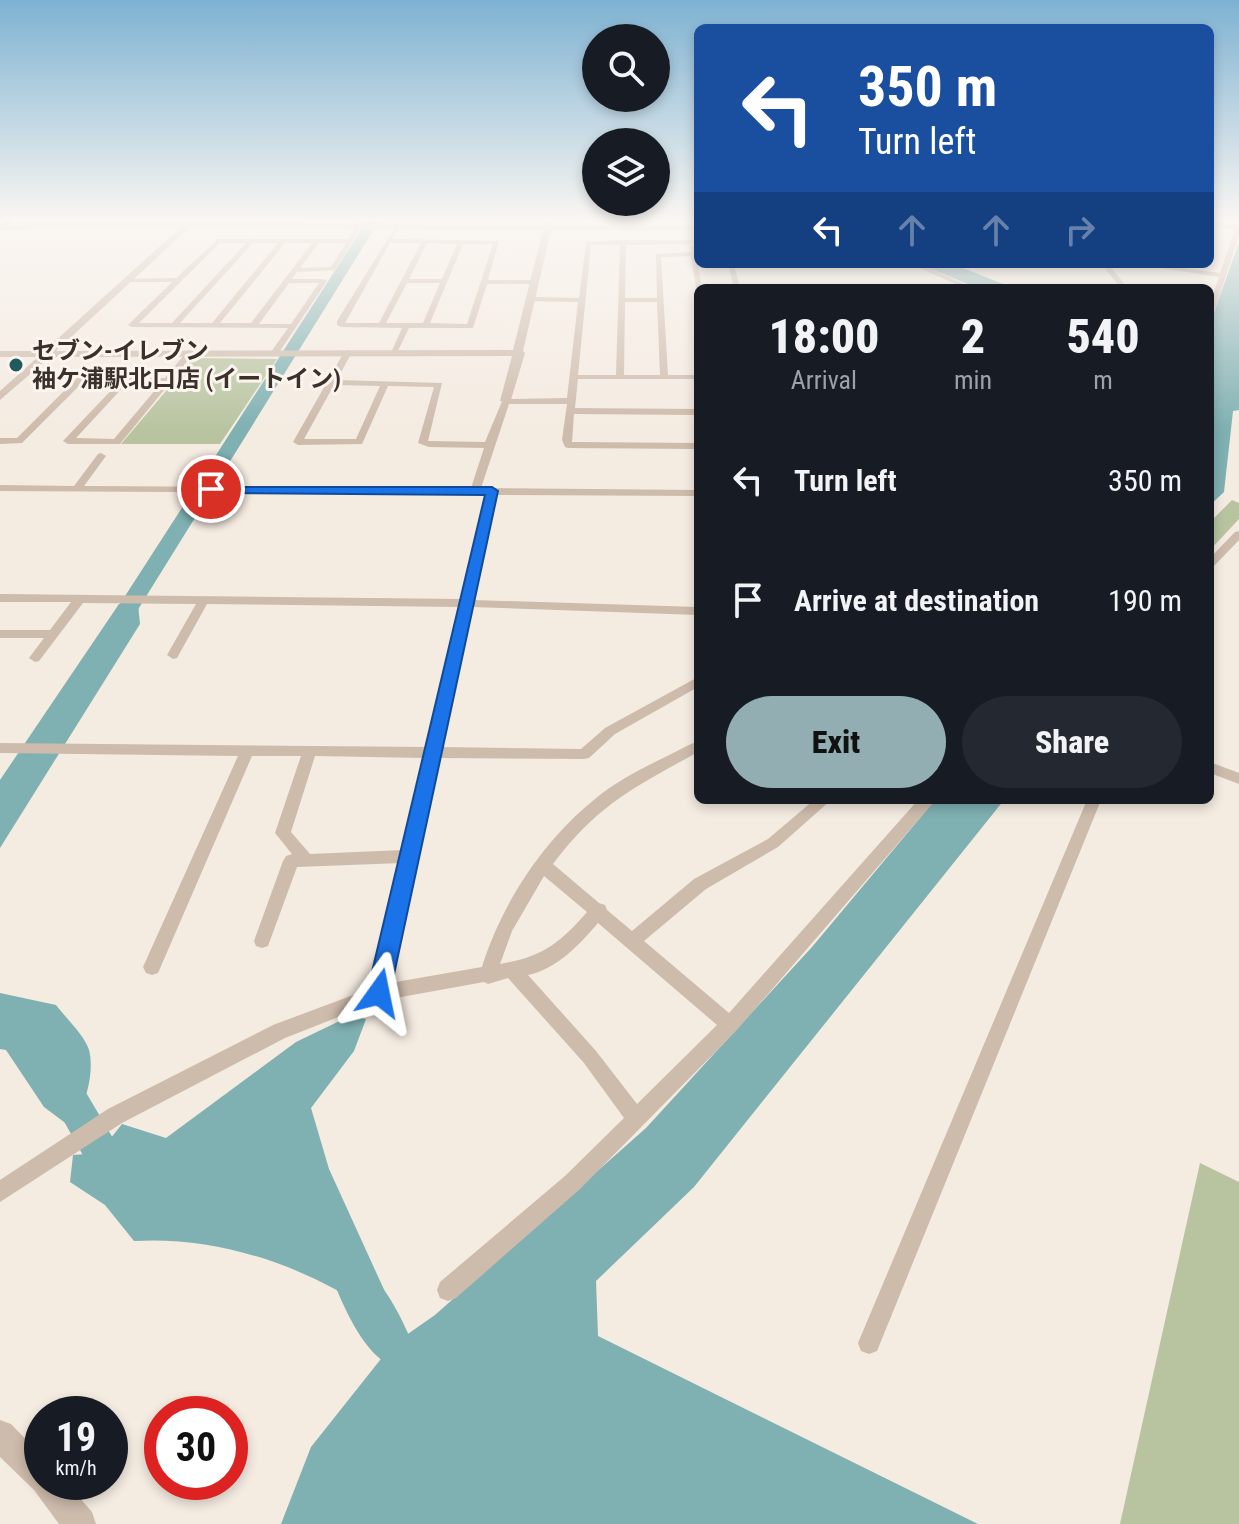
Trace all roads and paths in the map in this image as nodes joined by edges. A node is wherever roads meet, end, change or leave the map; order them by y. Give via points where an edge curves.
1 (118, 289) edge
2 (169, 289) edge
3 (207, 289) edge
4 (244, 289) edge
5 (282, 289) edge
6 (318, 289) edge
7 (361, 289) edge
8 (400, 289) edge
9 (441, 289) edge
10 (482, 289) edge
11 (533, 289) edge
12 (583, 289) edge
13 (622, 289) edge
14 (660, 289) edge
15 (531, 299) junction
16 (582, 300) junction
17 (622, 300) junction
18 (661, 300) junction
19 (174, 325) junction
20 (215, 325) junction
21 (254, 325) junction
22 (293, 326) junction
23 (381, 326) junction
24 (406, 327) junction
25 (425, 327) junction
26 (0, 351) edge
27 (47, 352) junction
28 (191, 352) junction
29 (275, 352) junction
30 (348, 352) junction
31 (393, 353) junction
32 (520, 353) junction
33 (573, 377) junction
34 (620, 377) junction
35 (664, 377) junction
36 (694, 377) edge
37 (124, 381) junction
38 (167, 381) junction
39 (330, 382) junction
40 (385, 383) junction
41 (0, 397) edge
42 (506, 401) junction
43 (572, 406) junction
44 (694, 412) edge
45 (0, 441) edge
46 (489, 445) junction
47 (694, 446) edge
48 (101, 456) dead end
49 (0, 488) edge
50 (77, 488) junction
51 (475, 491) junction
52 (492, 491) junction
53 (694, 493) edge
54 (1239, 534) edge
55 (1214, 560) edge
56 (0, 598) edge
57 (80, 598) junction
58 (203, 601) junction
59 (465, 603) junction
60 (694, 611) edge
61 (0, 634) edge
62 (53, 634) junction
63 (173, 655) dead end
64 (35, 658) dead end
65 (694, 683) edge
66 (0, 748) edge
67 (694, 748) edge
68 (247, 752) junction
69 (309, 752) junction
70 (432, 752) junction
71 (1214, 769) edge
72 (1239, 779) edge
73 (819, 804) edge
74 (923, 804) edge
75 (1092, 804) edge
76 (407, 856) junction
77 (307, 861) junction
78 (543, 865) junction
79 (599, 910) junction
80 (633, 940) junction
81 (262, 941) dead end
82 (152, 967) dead end
83 (513, 971) junction
84 (488, 976) junction
85 (379, 993) junction
86 (730, 1025) junction
87 (637, 1120) junction
88 (0, 1192) edge
89 (448, 1290) dead end
90 (869, 1343) dead end
91 (0, 1435) edge
92 (24, 1460) edge
93 (60, 1500) edge
94 (80, 1524) edge

1 - 27 street
2 - 19 street via 132,325
3 - 19 street
4 - 20 street
5 - 21 street
6 - 22 street
7 - 23 street via 341,325
8 - 23 street
9 - 25 street
10 - 25 street via 470,326
11 - 15 street
12 - 16 street
13 - 17 street
14 - 18 street
15 - 16 street
15 - 32 street
16 - 33 street
17 - 18 street
17 - 34 street
18 - 35 street
19 - 20 street
20 - 21 street
21 - 22 street
22 - 29 street
23 - 24 street
24 - 25 street
24 - 31 street
26 - 27 street
27 - 28 street
27 - 41 street
28 - 29 street
28 - 38 street
29 - 30 street
30 - 31 street
30 - 39 street
31 - 32 street
32 - 42 street
33 - 34 street
33 - 43 street
34 - 35 street
35 - 36 street
37 - 38 street
37 - 38 street via 68,441 117,442
37 - 45 street via 80,380 19,441
39 - 40 street
39 - 40 street via 298,442 359,442
40 - 46 street via 439,385 423,443
42 - 43 street
42 - 46 street
43 - 44 street
43 - 47 street via 568,445
46 - 51 street
48 - 50 street
49 - 50 street
50 - 51 street
51 - 52 street
52 - 53 street
52 - 59 street
54 - 55 street
56 - 57 street
57 - 58 street
57 - 62 street
58 - 59 street
58 - 63 street
59 - 60 street
59 - 70 street
61 - 62 street
62 - 64 street
65 - 70 street via 610,731 584,754
66 - 68 street
67 - 78 street via 603,801
68 - 69 street
68 - 82 street
69 - 70 street
69 - 77 street via 283,833
70 - 76 street
71 - 72 street
73 - 80 street via 773,843 700,884
74 - 86 street
75 - 90 street
76 - 77 street
76 - 85 street
77 - 81 street via 291,861
78 - 79 street
78 - 84 street via 503,936
79 - 80 street
79 - 83 street via 572,942 533,966
80 - 86 street
83 - 84 street
83 - 87 street via 590,1057
84 - 85 street
85 - 88 street via 279,1031 115,1116
86 - 87 street
87 - 89 street
91 - 92 street
93 - 94 street

